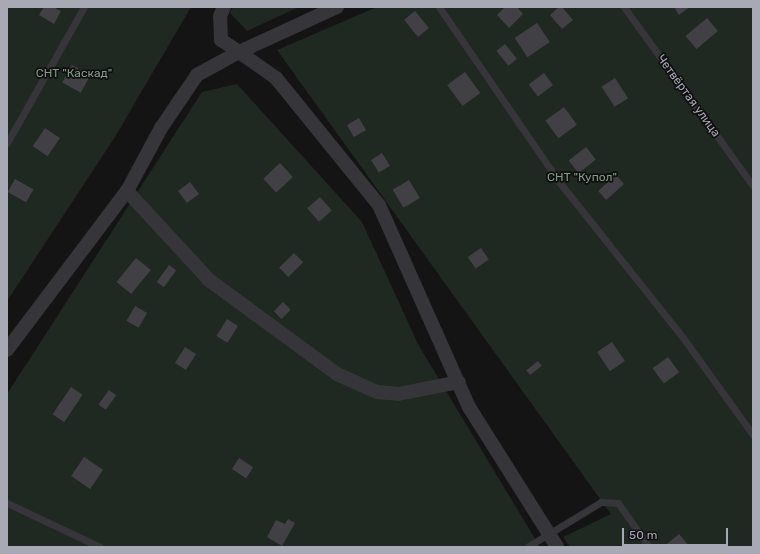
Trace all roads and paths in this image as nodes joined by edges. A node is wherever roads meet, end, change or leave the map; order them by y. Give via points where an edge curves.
1 (84, 7) edge
2 (224, 7) edge
3 (337, 7) edge
4 (439, 7) edge
5 (624, 7) edge
6 (239, 52) junction
7 (7, 143) edge
8 (753, 186) edge
9 (127, 191) junction
10 (7, 350) edge
11 (459, 382) junction
12 (753, 435) edge
13 (7, 502) edge
14 (550, 534) junction
15 (100, 547) edge
16 (527, 547) edge
17 (557, 547) edge
18 (649, 547) edge

1 - 7 lane
2 - 6 street via 220,16 221,40
3 - 6 street
4 - 12 lane via 560,183 684,338
5 - 8 lane, Четвёртая улица
6 - 9 street via 197,75 161,128
6 - 11 street via 276,78 379,205
9 - 10 street
9 - 11 street via 209,280 337,374 377,392 398,394
11 - 14 street via 469,407
13 - 15 lane
14 - 16 lane
14 - 17 street
14 - 18 lane via 601,502 618,503

